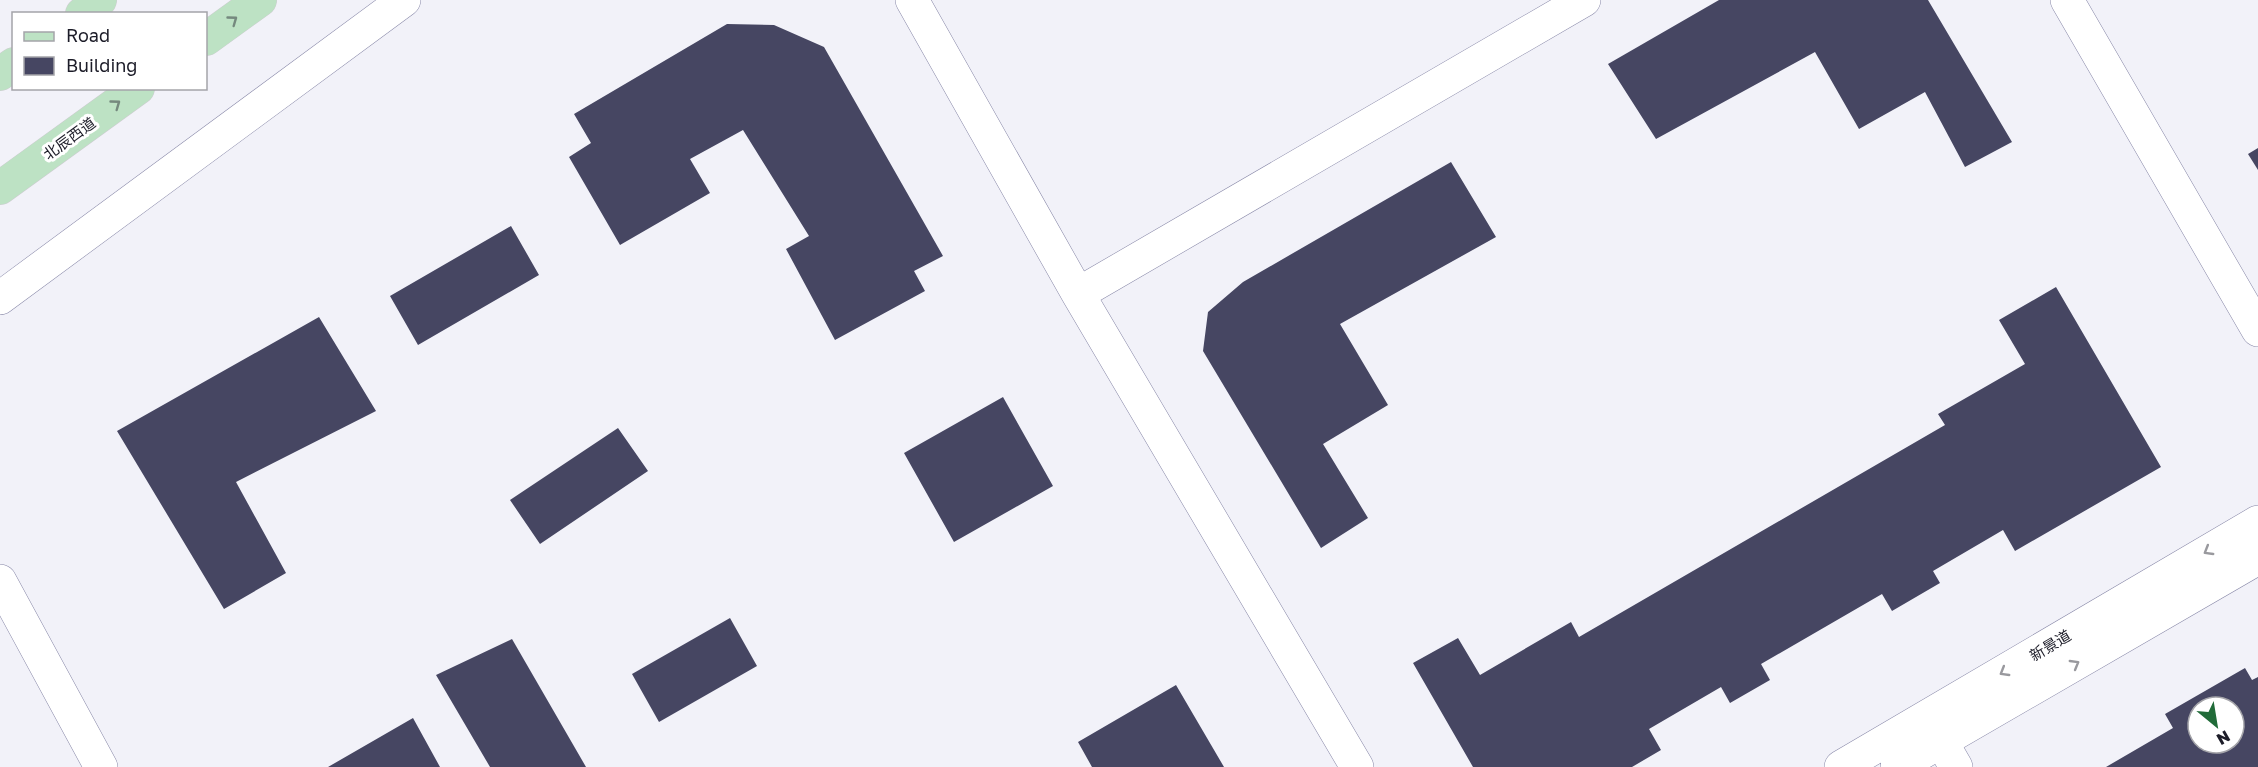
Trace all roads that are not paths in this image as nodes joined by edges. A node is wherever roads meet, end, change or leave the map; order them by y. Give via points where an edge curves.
1 (100, 0) edge
2 (260, 0) edge
3 (404, 0) edge
4 (912, 0) edge
5 (1584, 0) edge
6 (2067, 0) edge
7 (85, 12) edge
8 (207, 38) edge
9 (135, 90) edge
10 (0, 188) edge
11 (1078, 294) junction
12 (0, 298) edge
13 (2258, 330) edge
14 (2258, 522) edge
15 (2258, 558) edge
16 (0, 581) edge
17 (1941, 742) edge
18 (101, 767) edge
19 (1357, 767) edge
20 (1840, 767) edge
21 (1897, 767) edge

1 - 7 main road
8 -> 2 main road
3 - 12 street
4 - 11 street
5 - 11 street
6 - 13 street
10 -> 9 main road, 北辰西道
11 - 19 street
14 -> 17 street, 新景道
17 -> 15 street, 新景道
16 - 18 street
17 - 20 street, 新景道
17 - 21 street, 新景道

